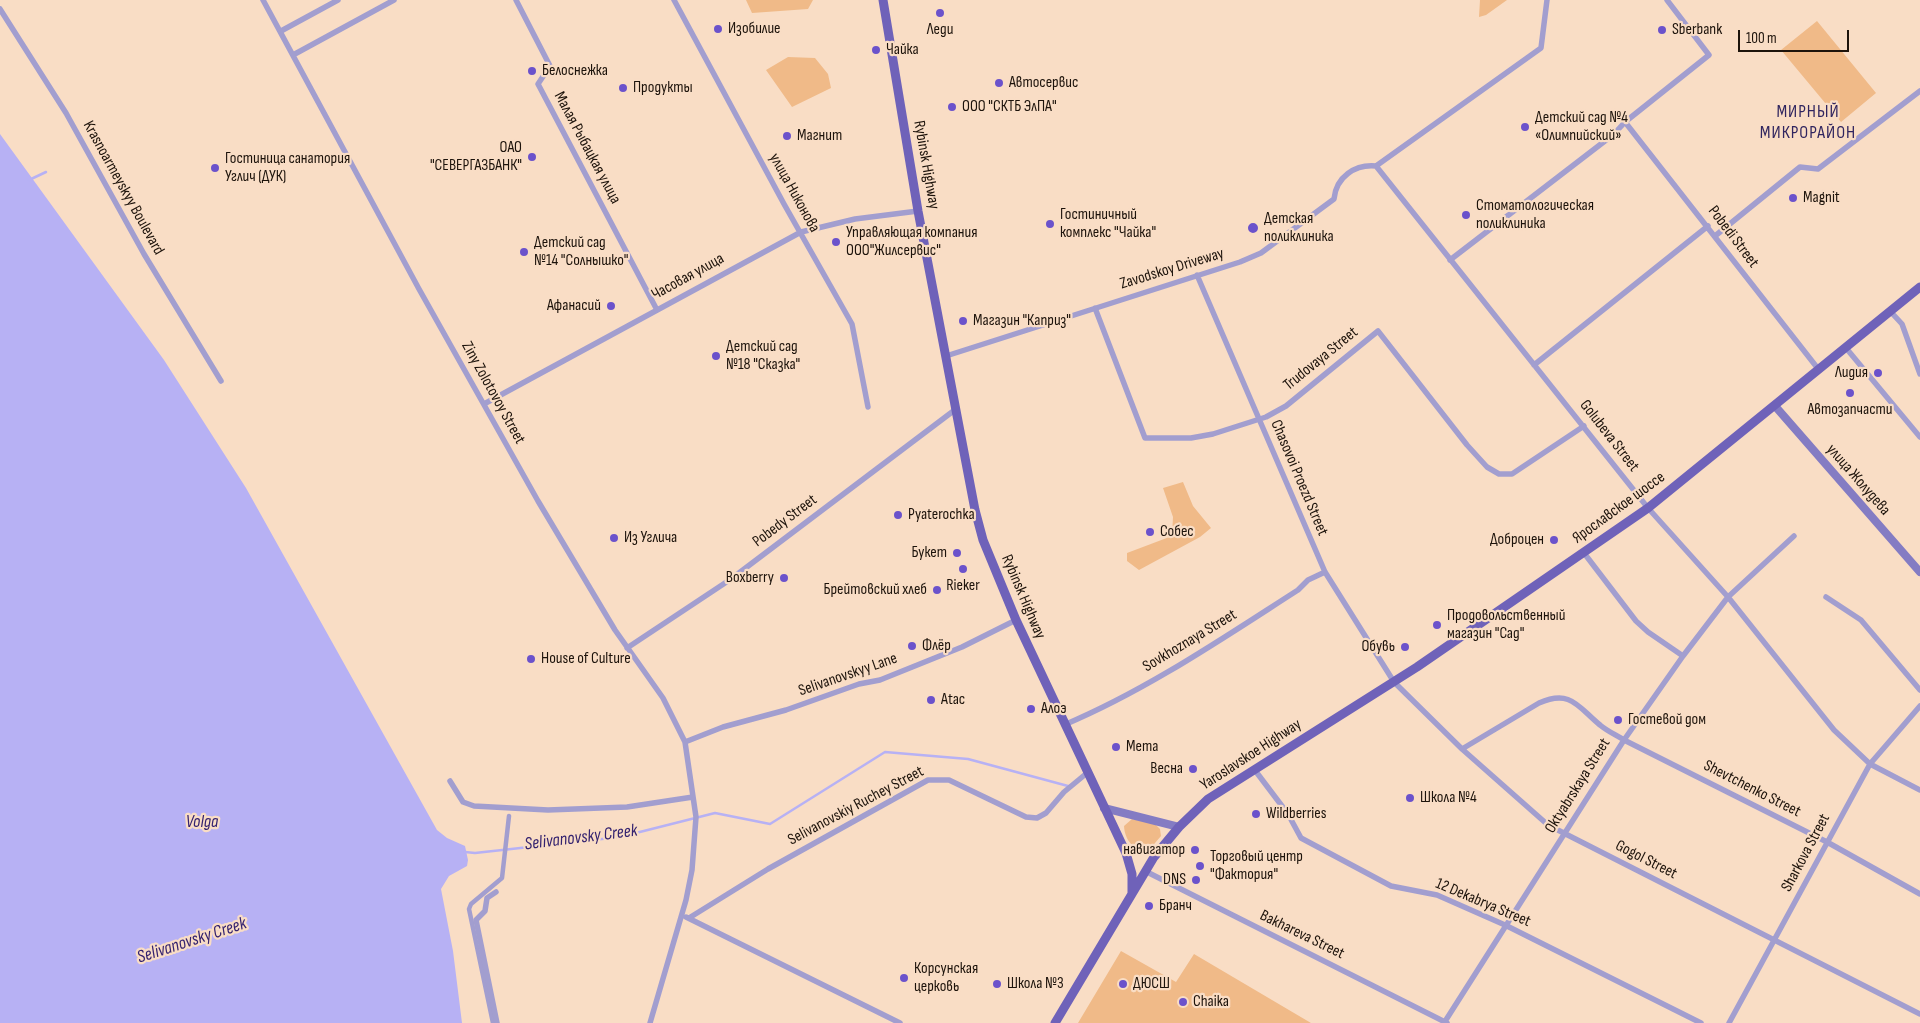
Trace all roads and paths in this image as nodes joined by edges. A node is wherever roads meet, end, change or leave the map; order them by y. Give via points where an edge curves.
1 (264, 0) edge
2 (338, 0) edge
3 (394, 0) edge
4 (516, 0) edge
5 (674, 0) edge
6 (883, 0) edge
7 (1547, 0) edge
8 (1667, 0) edge
9 (0, 9) edge
10 (281, 31) junction
11 (293, 55) junction
12 (1920, 91) edge
13 (1625, 122) junction
14 (1376, 166) junction
15 (918, 211) junction
16 (1708, 226) junction
17 (801, 232) junction
18 (1715, 236) junction
19 (1450, 260) junction
20 (1197, 275) junction
21 (1920, 287) edge
22 (1095, 308) junction
23 (657, 310) junction
24 (1890, 311) junction
25 (1846, 348) junction
26 (946, 356) junction
27 (1534, 365) junction
28 (1819, 370) junction
29 (1920, 374) edge
30 (221, 381) dead end
31 (484, 404) junction
32 (1775, 406) junction
33 (868, 407) dead end
34 (956, 409) junction
35 (1260, 420) junction
36 (1584, 426) junction
37 (1920, 437) edge
38 (1648, 508) junction
39 (1794, 536) dead end
40 (1584, 553) junction
41 (1325, 572) junction
42 (1920, 572) edge
43 (1728, 597) junction
44 (1826, 598) dead end
45 (1016, 620) junction
46 (627, 648) junction
47 (1683, 656) junction
48 (1394, 682) junction
49 (1920, 690) edge
50 (1920, 706) edge
51 (1064, 725) junction
52 (1624, 740) junction
53 (685, 742) junction
54 (1462, 750) junction
55 (1870, 764) junction
56 (1254, 769) junction
57 (1087, 773) junction
58 (450, 781) dead end
59 (1920, 790) edge
60 (693, 797) junction
61 (1104, 808) junction
62 (509, 816) dead end
63 (1179, 827) junction
64 (1565, 834) junction
65 (1827, 842) junction
66 (1145, 871) junction
67 (496, 892) dead end
68 (1920, 894) edge
69 (1132, 896) junction
70 (682, 915) junction
71 (688, 918) junction
72 (1505, 925) junction
73 (1775, 940) junction
74 (1920, 1014) edge
75 (493, 1023) edge
76 (497, 1023) edge
77 (650, 1023) edge
78 (900, 1023) edge
79 (1055, 1023) edge
80 (1446, 1023) edge
81 (1701, 1023) edge
82 (1728, 1023) edge

1 - 10 street, Ziny Zolotovoy Street
2 - 10 street
3 - 11 street
4 - 23 street, Малая Рыбацкая улица via 550,66 538,84
5 - 17 street, улица Никонова
6 - 15 main road, Rybinsk Highway
7 - 14 street via 1541,48
8 - 13 street via 1709,54
9 - 30 street, Krasnoarmeyskyy Boulevard via 66,113 144,254
10 - 11 street, Ziny Zolotovoy Street
11 - 31 street, Ziny Zolotovoy Street
12 - 18 street via 1818,169 1800,167
13 - 16 street, Pobedi Street
13 - 19 street via 1614,134
14 - 19 street, Golubeva Street
14 - 20 street, Zavodskoy Driveway via 1360,166 1346,174 1337,185 1334,199 1261,253
15 - 17 street, Часовая улица via 854,219
15 - 26 main road, Rybinsk Highway
16 - 18 street, Pobedi Street
16 - 27 street
17 - 23 street, Часовая улица
17 - 33 street, улица Никонова via 852,324
18 - 28 street, Pobedi Street
19 - 27 street, Golubeva Street
20 - 22 street, Zavodskoy Driveway
20 - 35 street, Chasovoi Proezd Street
21 - 24 main road, Ярославское шоссе
22 - 26 street, Zavodskoy Driveway
22 - 35 street, Trudovaya Street via 1145,438 1191,438
23 - 31 street, Часовая улица
24 - 25 main road, Ярославское шоссе
24 - 29 street via 1902,324
25 - 28 main road, Ярославское шоссе
25 - 37 street
26 - 34 main road, Rybinsk Highway
27 - 36 street, Golubeva Street
28 - 32 main road, Ярославское шоссе
31 - 46 street, Ziny Zolotovoy Street via 582,577
32 - 38 main road, Ярославское шоссе
32 - 42 main road, улица Жолудева
34 - 45 main road, Rybinsk Highway via 983,540
34 - 46 street, Pobedy Street via 731,579
35 - 36 street, Trudovaya Street via 1286,406 1378,331 1467,445 1487,467 1499,474 1512,474
35 - 41 street, Chasovoi Proezd Street
36 - 38 street, Golubeva Street
38 - 40 main road, Ярославское шоссе
38 - 43 street, Golubeva Street
39 - 43 street, Oktyabrskaya Street
40 - 47 street via 1636,621
40 - 48 main road, Ярославское шоссе
41 - 48 street, Chasovoi Proezd Street
41 - 51 street, Sovkhoznaya Street via 1108,707
43 - 47 street, Oktyabrskaya Street
43 - 55 street, Golubeva Street via 1834,730
44 - 49 street via 1861,620
45 - 51 main road, Rybinsk Highway
45 - 53 street, Selivanovskyy Lane via 962,647 880,680 723,727
46 - 53 street, Ziny Zolotovoy Street via 663,698
47 - 52 street, Oktyabrskaya Street
48 - 54 street, Gogol Street
48 - 56 main road, Yaroslavskoe Highway
50 - 55 street, Sharkova Street
51 - 57 main road, Rybinsk Highway
52 - 54 street, Shevtchenko Street via 1601,726 1573,701 1558,698 1539,703
52 - 64 street, Oktyabrskaya Street
52 - 65 street, Shevtchenko Street
53 - 60 street, Ziny Zolotovoy Street
54 - 64 street, Gogol Street via 1548,825
55 - 59 street, Golubeva Street
55 - 65 street, Sharkova Street
56 - 63 main road, Yaroslavskoe Highway via 1208,799
56 - 72 street, 12 Dekabrya Street via 1288,814 1301,838 1391,886 1437,896
57 - 61 main road, Rybinsk Highway
57 - 71 street, Selivanovskiy Ruchey Street via 1037,818 1026,817 949,780 928,780 768,869
58 - 60 street via 463,802 474,806 548,810 627,807
60 - 70 street, Ziny Zolotovoy Street via 696,817 694,850
61 - 63 main road
61 - 69 main road, Rybinsk Highway via 1129,863
62 - 75 street via 502,878 469,909
63 - 66 main road, Yaroslavskoe Highway
64 - 72 street, Oktyabrskaya Street
64 - 73 street, Gogol Street
65 - 68 street, Shevtchenko Street
65 - 73 street, Sharkova Street
66 - 69 main road, Yaroslavskoe Highway
66 - 80 street, Bakhareva Street
67 - 76 street via 487,898 485,910 476,920
69 - 79 main road, Yaroslavskoe Highway
70 - 71 street
70 - 77 street, Ziny Zolotovoy Street
71 - 78 street
72 - 80 street, Oktyabrskaya Street
72 - 81 street, 12 Dekabrya Street
73 - 74 street, Gogol Street
73 - 82 street, Sharkova Street

